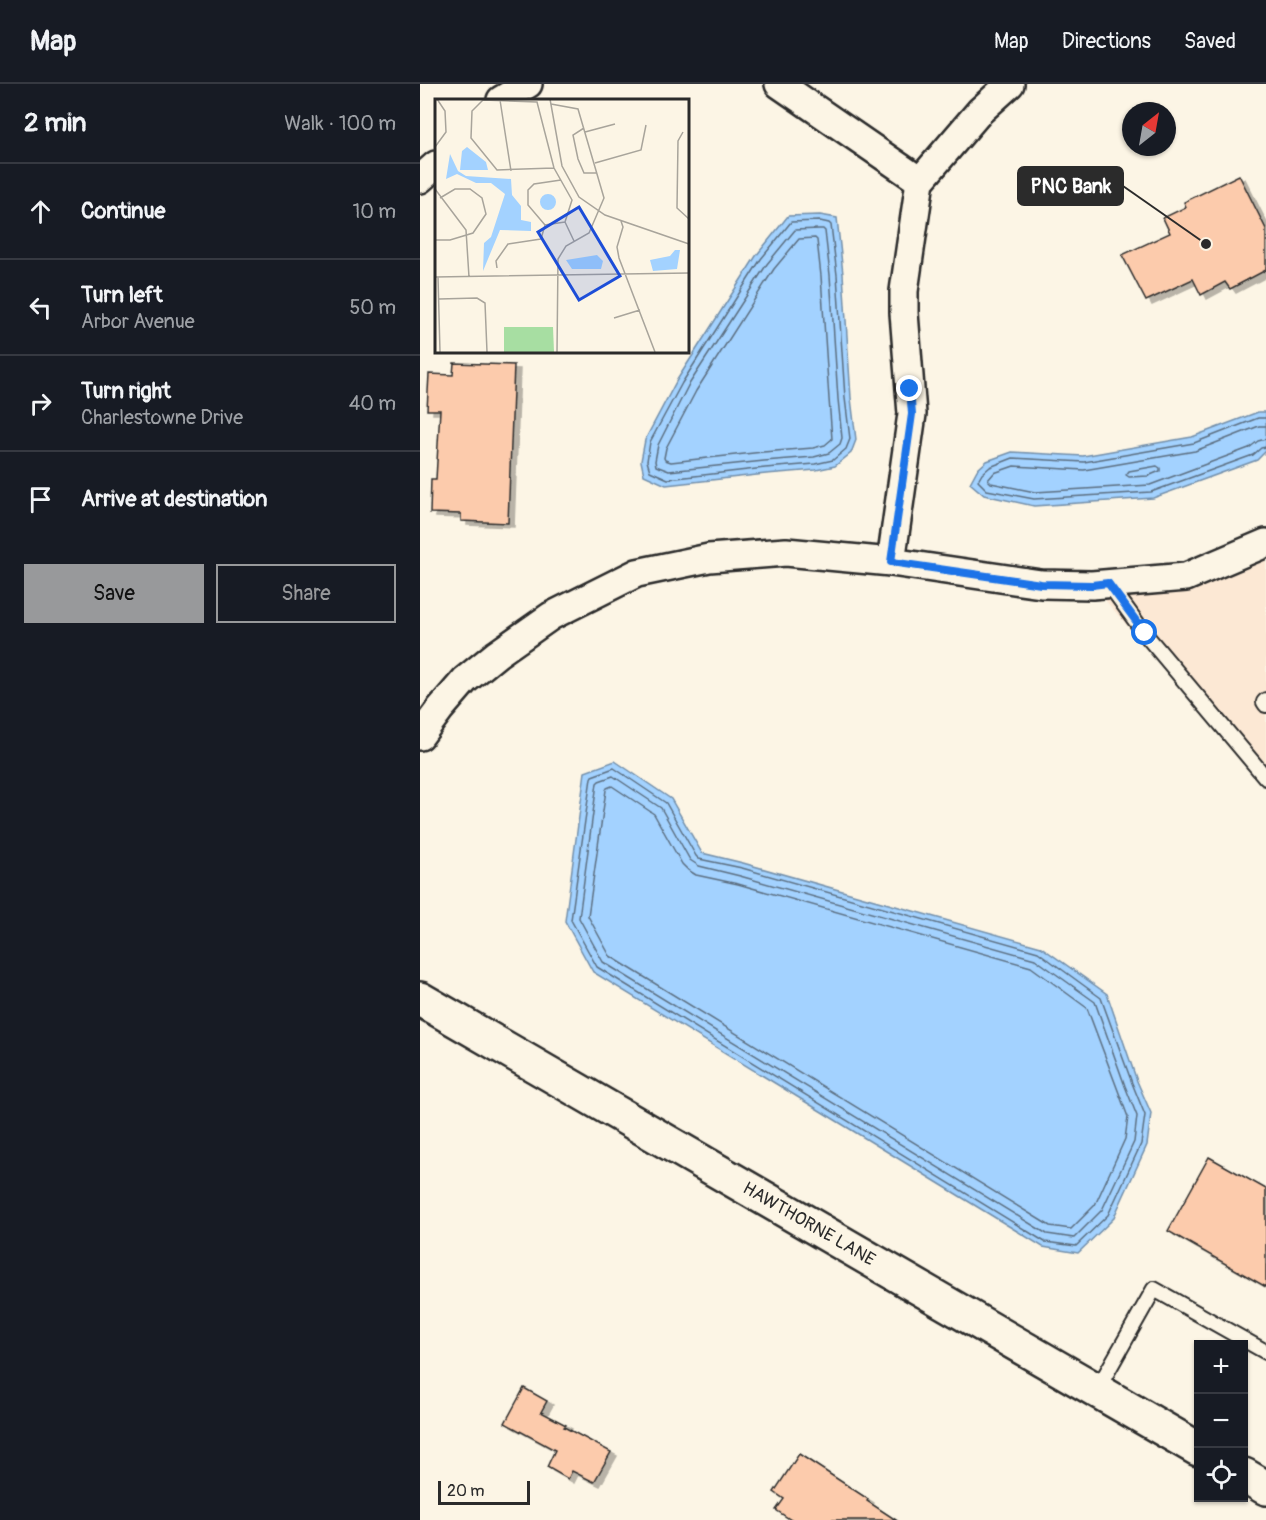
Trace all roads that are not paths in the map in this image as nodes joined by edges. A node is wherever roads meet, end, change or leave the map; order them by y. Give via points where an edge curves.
1 (528, 84) edge
2 (779, 84) edge
3 (1010, 84) edge
4 (503, 99) edge
5 (435, 166) edge
6 (420, 179) edge
7 (920, 181) junction
8 (1266, 543) edge
9 (891, 562) junction
10 (1108, 583) junction
11 (1266, 700) edge
12 (1266, 705) edge
13 (420, 736) edge
14 (1266, 778) edge
15 (420, 999) edge
16 (1266, 1352) edge
17 (1097, 1390) junction
18 (1196, 1448) edge
19 (1248, 1477) edge
20 (1266, 1488) edge

1 - 4 street
2 - 7 street
3 - 7 street via 980,111
5 - 6 street
7 - 9 street via 904,291 912,414
8 - 10 street via 1186,577
9 - 10 street via 1041,584
9 - 13 street via 786,552 709,558 637,573 551,616 497,654 465,680
10 - 14 lane
11 - 12 lane
15 - 17 street, HAWTHORNE LANE
16 - 17 lane via 1154,1290
17 - 18 street, HAWTHORNE LANE
19 - 20 street

